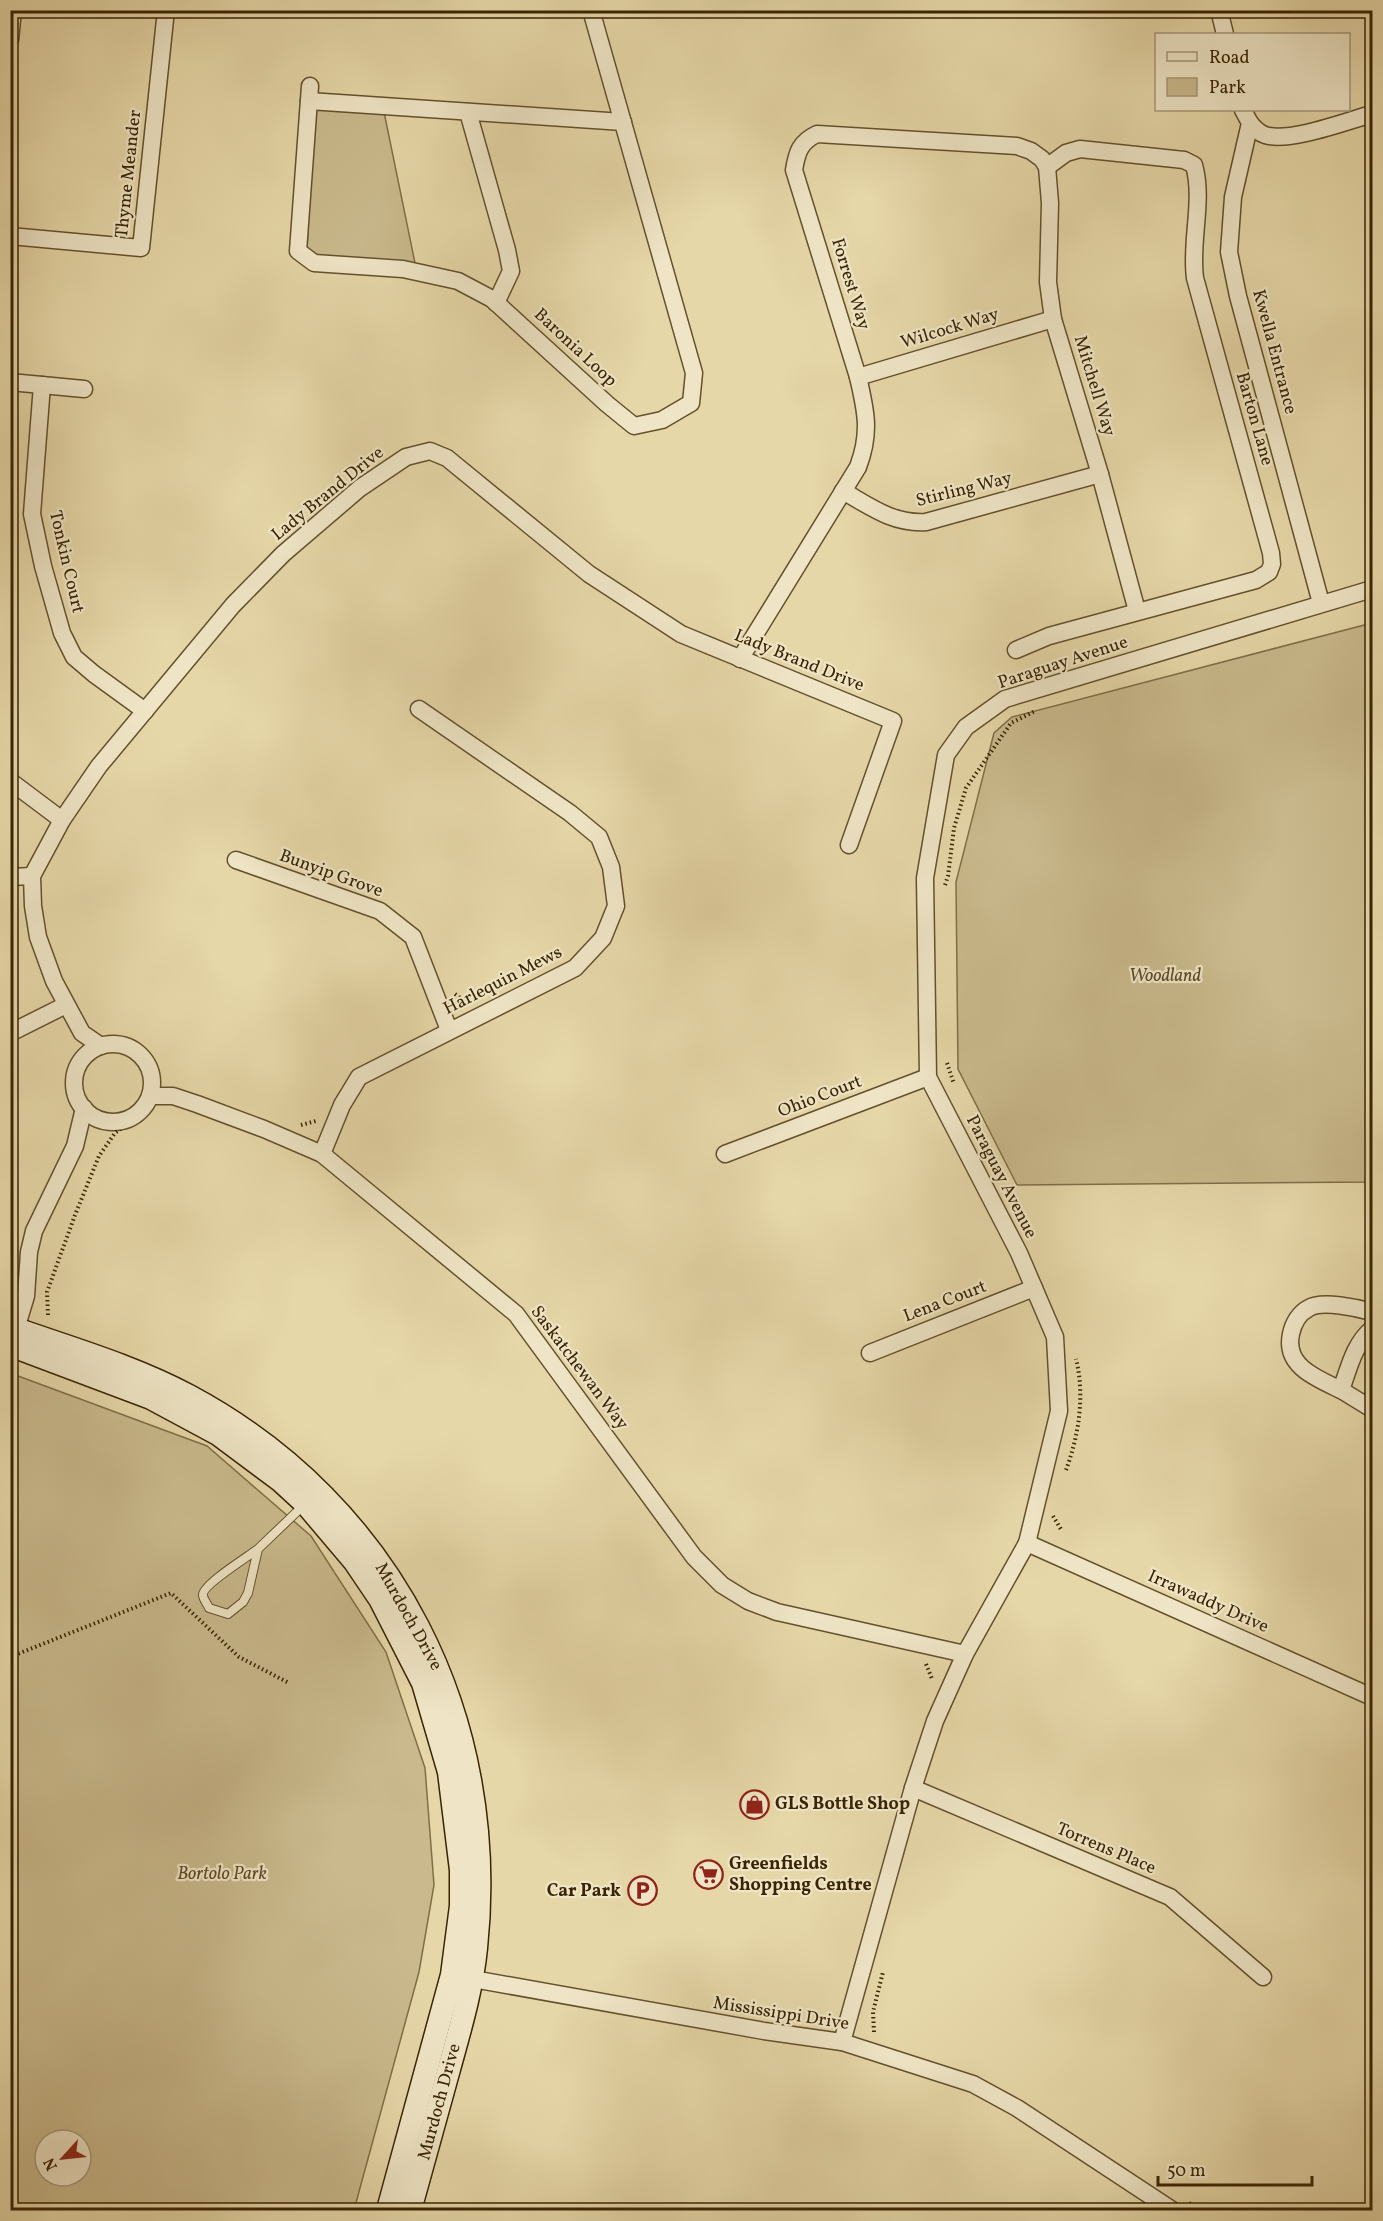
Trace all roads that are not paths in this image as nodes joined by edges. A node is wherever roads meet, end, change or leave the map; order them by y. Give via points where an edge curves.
1 (13, 10) edge
2 (166, 10) edge
3 (591, 10) edge
4 (1219, 10) edge
5 (1226, 33) edge
6 (10, 40) edge
7 (468, 112) junction
8 (1372, 114) edge
9 (1246, 116) edge
10 (623, 122) junction
11 (1047, 167) junction
12 (10, 236) edge
13 (496, 303) junction
14 (1053, 319) junction
15 (858, 377) junction
16 (10, 382) edge
17 (42, 385) junction
18 (84, 389) dead end
19 (1100, 474) junction
20 (843, 491) junction
21 (1372, 589) edge
22 (1320, 603) junction
23 (1137, 611) junction
24 (1016, 650) dead end
25 (740, 658) junction
26 (419, 709) dead end
27 (145, 711) junction
28 (10, 781) edge
29 (62, 820) junction
30 (849, 844) dead end
31 (236, 860) dead end
32 (32, 876) junction
33 (10, 877) edge
34 (66, 1005) junction
35 (449, 1030) junction
36 (10, 1033) edge
37 (101, 1046) junction
38 (928, 1077) junction
39 (152, 1104) junction
40 (84, 1108) junction
41 (322, 1154) junction
42 (725, 1154) dead end
43 (1034, 1288) junction
44 (1372, 1312) edge
45 (1372, 1329) edge
46 (12, 1336) edge
47 (870, 1353) dead end
48 (1341, 1390) junction
49 (1372, 1409) edge
50 (306, 1504) junction
51 (1027, 1543) junction
52 (258, 1549) junction
53 (965, 1654) junction
54 (1372, 1697) edge
55 (913, 1788) junction
56 (462, 1977) junction
57 (1263, 1977) dead end
58 (842, 2042) junction
59 (388, 2211) edge
60 (410, 2211) edge
61 (1172, 2211) edge

1 - 6 street
2 - 12 street, Thyme Meander via 141,248
3 - 10 street, Baronia Loop
4 - 5 street
7 - 10 street, Baronia Loop
7 - 13 street via 511,271
7 - 13 street, Baronia Loop via 310,94 297,251 314,263 403,269 458,280
8 - 9 street via 1277,138 1262,135
9 - 22 street, Kwella Entrance via 1229,252
10 - 13 street, Baronia Loop via 694,373 691,403 662,420 634,426
11 - 14 street, Mitchell Way via 1048,282
11 - 15 street, Forrest Way via 1031,151 1017,146 817,134 800,146 794,170
11 - 23 street, Barton Lane via 1080,148 1184,160 1194,165 1196,173 1195,278 1272,564 1269,572 1256,580
14 - 15 street, Wilcock Way
14 - 19 street, Mitchell Way
15 - 20 street, Forrest Way via 866,409 865,449
16 - 17 street
17 - 18 street
17 - 27 street, Tonkin Court via 32,514 62,633 74,657
19 - 20 street, Stirling Way via 926,522 892,518
19 - 23 street, Mitchell Way
20 - 25 street, Forrest Way
21 - 22 street, Paraguay Avenue
22 - 38 street, Paraguay Avenue via 1005,699 966,727 946,755 925,878
23 - 24 street, Barton Lane via 1049,636
25 - 27 street, Lady Brand Drive via 681,634 589,574 447,458 430,451 406,456 360,488 283,554 233,605
25 - 30 street, Lady Brand Drive via 893,721
26 - 35 street, Harlequin Mews via 599,837 611,867 616,906 603,938 576,968
27 - 29 street, Lady Brand Drive via 99,766
28 - 29 street
29 - 32 street, Lady Brand Drive
31 - 35 street, Bunyip Grove via 380,911 413,937
32 - 33 street
32 - 34 street via 38,937
34 - 36 street
34 - 37 street via 82,1033
35 - 41 street, Harlequin Mews via 359,1077 342,1105
37 - 39 street via 126,1046 145,1061 151,1071
37 - 40 street via 81,1060 76,1072 77,1097
38 - 42 street, Ohio Court
38 - 43 street, Paraguay Avenue
39 - 40 street via 126,1120 114,1122 92,1116
39 - 41 street, Saskatchewan Way via 173,1096
40 - 46 street via 75,1146 34,1231 28,1252 26,1296
41 - 53 street, Saskatchewan Way via 516,1314 694,1557 722,1586 777,1612
43 - 47 street, Lena Court
43 - 51 street, Paraguay Avenue via 1055,1337 1059,1411
44 - 48 street via 1331,1305 1309,1307 1293,1323 1288,1346 1298,1365
45 - 48 street via 1363,1336
46 - 50 main road, Murdoch Drive via 151,1398 218,1434 257,1461
46 - 56 main road, Murdoch Drive via 162,1383 218,1414 299,1473 367,1546 437,1665 463,1739 480,1871 477,1947
48 - 49 street
50 - 52 lane
50 - 56 main road, Murdoch Drive via 355,1562 380,1599 423,1683 449,1772 461,1870
51 - 53 street, Paraguay Avenue
51 - 54 street, Irrawaddy Drive
52 - 52 lane via 243,1602 228,1614 209,1608 204,1590
53 - 55 street, Paraguay Avenue via 935,1721
55 - 57 street, Torrens Place via 1170,1897
55 - 58 street, Paraguay Avenue
56 - 58 street, Mississippi Drive
56 - 59 main road, Murdoch Drive
56 - 60 main road, Murdoch Drive
58 - 61 street, Mississippi Drive via 973,2085 1017,2108

